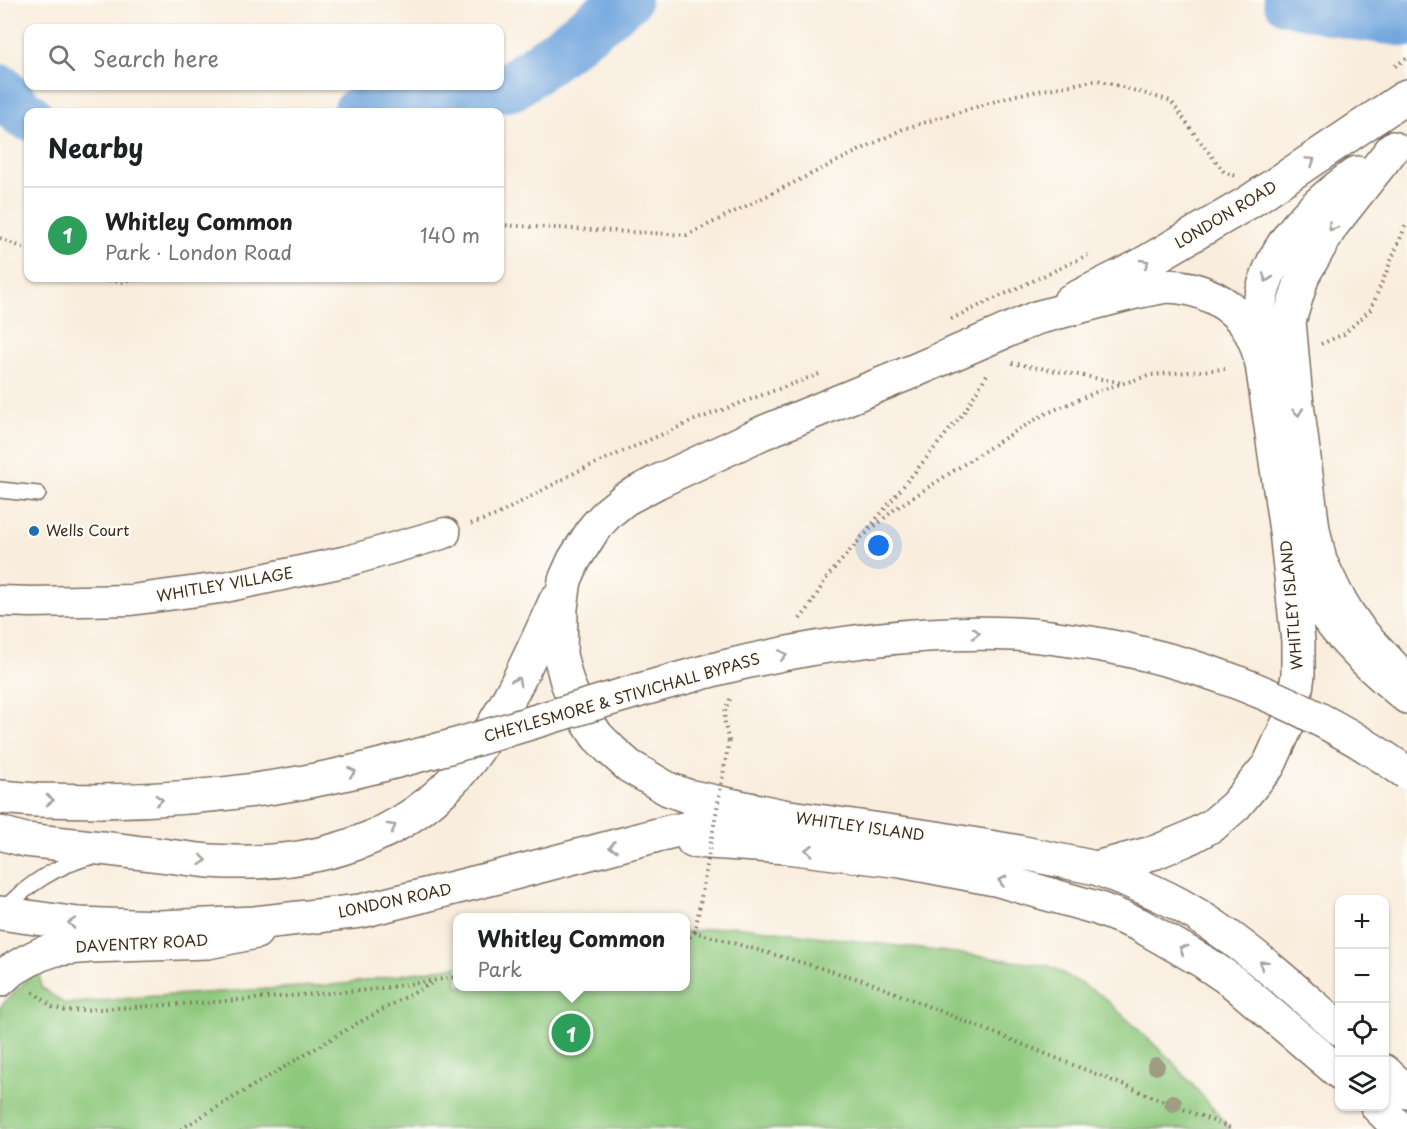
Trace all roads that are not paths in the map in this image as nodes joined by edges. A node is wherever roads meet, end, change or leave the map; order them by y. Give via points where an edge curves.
1 (1407, 96) edge
2 (1400, 143) edge
3 (1036, 318) junction
4 (1262, 364) junction
5 (0, 490) edge
6 (38, 494) dead end
7 (1286, 531) junction
8 (445, 533) road end
9 (565, 580) junction
10 (0, 601) edge
11 (1407, 682) edge
12 (1407, 697) edge
13 (1407, 773) edge
14 (0, 797) edge
15 (783, 816) junction
16 (669, 832) junction
17 (0, 833) edge
18 (145, 853) junction
19 (1096, 868) junction
20 (361, 911) junction
21 (0, 913) edge
22 (5, 976) edge
23 (1232, 981) junction
24 (1335, 1025) edge
25 (1335, 1037) edge
26 (1335, 1069) edge
27 (1389, 1076) edge
28 (1407, 1092) edge
29 (1381, 1111) edge
30 (1400, 1129) edge

3 -> 1 main road, LONDON ROAD via 1138,267 1220,219
2 -> 4 main road via 1339,186 1303,218 1284,242 1261,298 1258,335
2 -> 11 main road via 1332,225 1303,274 1289,321 1320,561 1335,594 1360,631
3 - 4 main road, WHITLEY ISLAND via 1152,288 1186,287 1207,294 1232,310 1251,332
3 - 9 main road, WHITLEY ISLAND via 762,433 649,486 609,512 595,527
4 - 7 main road, WHITLEY ISLAND
5 - 6 lane
7 - 12 main road via 1300,572 1333,626 1366,662
7 - 19 main road, WHITLEY ISLAND via 1298,675 1289,721 1269,765 1235,806 1213,825 1156,852
8 - 10 street, WHITLEY VILLAGE via 348,561 220,588 131,600
9 - 15 main road, WHITLEY ISLAND via 560,655 576,704 597,735 629,766 668,789
18 -> 9 main road via 210,861 306,857 360,842 408,818 447,785 484,740
14 -> 13 main road, CHEYLESMORE & STIVICHALL BYPASS, bridge via 101,801 183,798 284,786 413,757 726,667 842,644 958,633 1075,640 1192,666 1306,711
15 - 16 main road, LONDON ROAD
15 - 19 main road, WHITLEY ISLAND via 1019,852
16 -> 20 main road, LONDON ROAD
23 -> 16 main road via 1138,924 1086,904 995,879 901,861 786,847 697,842
17 - 18 main road via 25,840
18 - 21 lane via 109,852 66,865 32,884
24 -> 19 main road via 1227,935 1145,887
20 -> 21 main road, LONDON ROAD via 255,923 159,927 78,924
20 - 22 main road, DAVENTRY ROAD via 208,942 56,949
23 - 25 main road via 1268,994
23 - 26 main road
27 - 28 main road
29 - 30 main road

